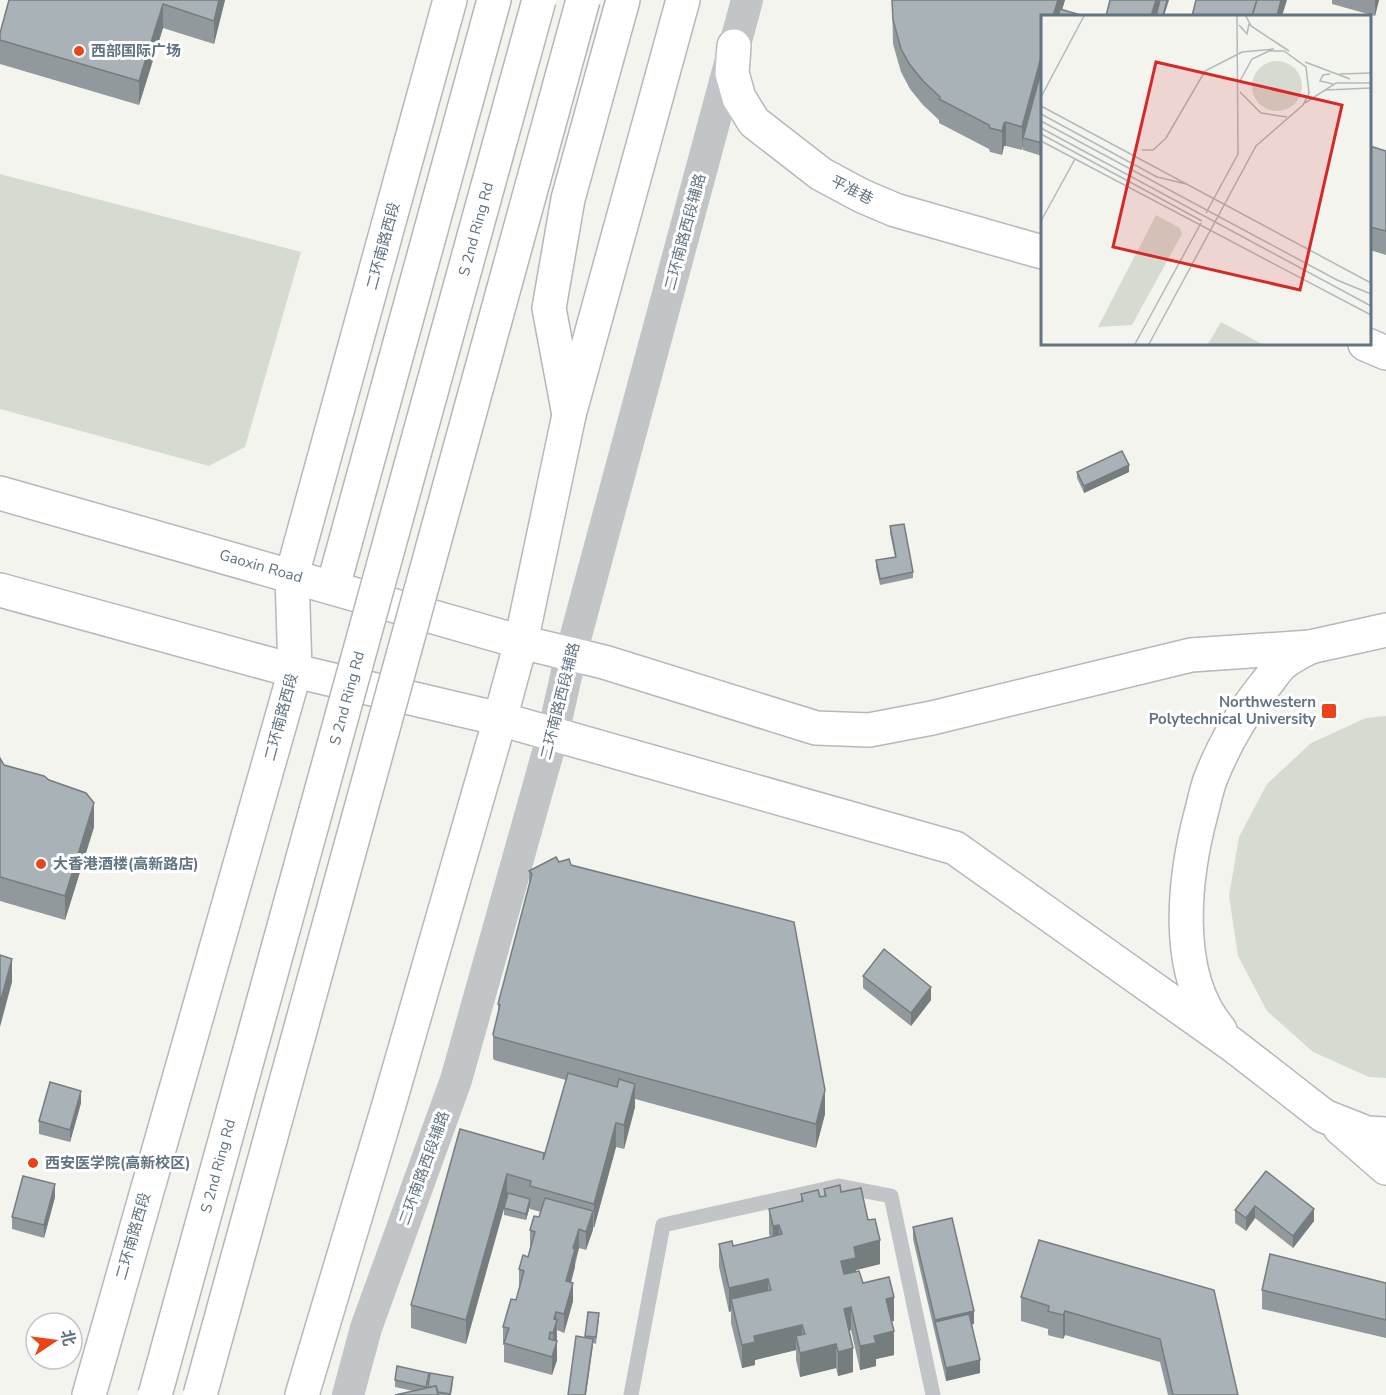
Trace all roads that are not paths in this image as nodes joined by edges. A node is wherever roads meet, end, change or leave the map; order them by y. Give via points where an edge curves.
1 (450, 0) edge
2 (494, 0) edge
3 (539, 0) edge
4 (583, 0) edge
5 (623, 0) edge
6 (683, 0) edge
7 (747, 0) edge
8 (734, 46) junction
9 (1041, 252) edge
10 (1367, 345) edge
11 (1386, 353) edge
12 (569, 415) junction
13 (0, 493) edge
14 (292, 575) junction
15 (333, 587) junction
16 (0, 590) edge
17 (1386, 631) edge
18 (521, 642) junction
19 (1310, 647) junction
20 (571, 654) junction
21 (295, 671) junction
22 (500, 719) junction
23 (553, 734) junction
24 (1234, 1046) junction
25 (1324, 1116) junction
26 (1386, 1134) edge
27 (1386, 1168) edge
28 (89, 1395) edge
29 (155, 1395) edge
30 (200, 1395) edge
31 (302, 1395) edge
32 (348, 1395) edge
33 (631, 1395) edge
34 (933, 1395) edge

1 - 14 main road, 二环南路西段
2 - 15 main road
3 - 29 main road, S 2nd Ring Rd, bridge
4 - 30 main road, bridge
5 - 12 main road via 568,199 549,308
6 - 12 main road
7 - 8 street, 二环南路西段辅路
8 - 9 main road, 平准巷 via 732,73 739,98 753,122 821,174 895,210
8 - 20 street, 二环南路西段辅路
10 - 11 main road
12 - 18 main road
13 - 14 main road, Gaoxin Road
14 - 15 main road, Gaoxin Road
14 - 21 main road, 二环南路西段
15 - 18 main road, Gaoxin Road
16 - 21 main road
17 - 19 main road
18 - 20 main road, Gaoxin Road
18 - 22 main road
19 - 20 main road, Gaoxin Road via 1191,655 869,730 816,728
19 - 24 main road via 1282,663 1230,736 1211,777 1189,865 1185,906 1195,988 1211,1019
20 - 23 street, 二环南路西段辅路
21 - 22 main road
21 - 28 main road, 二环南路西段
22 - 23 main road
22 - 31 main road
23 - 24 main road via 955,848
23 - 32 street, 二环南路西段辅路 via 456,1080 366,1328
24 - 25 main road
25 - 26 main road via 1367,1133
25 - 27 main road
33 - 34 lane via 663,1225 839,1186 891,1196

